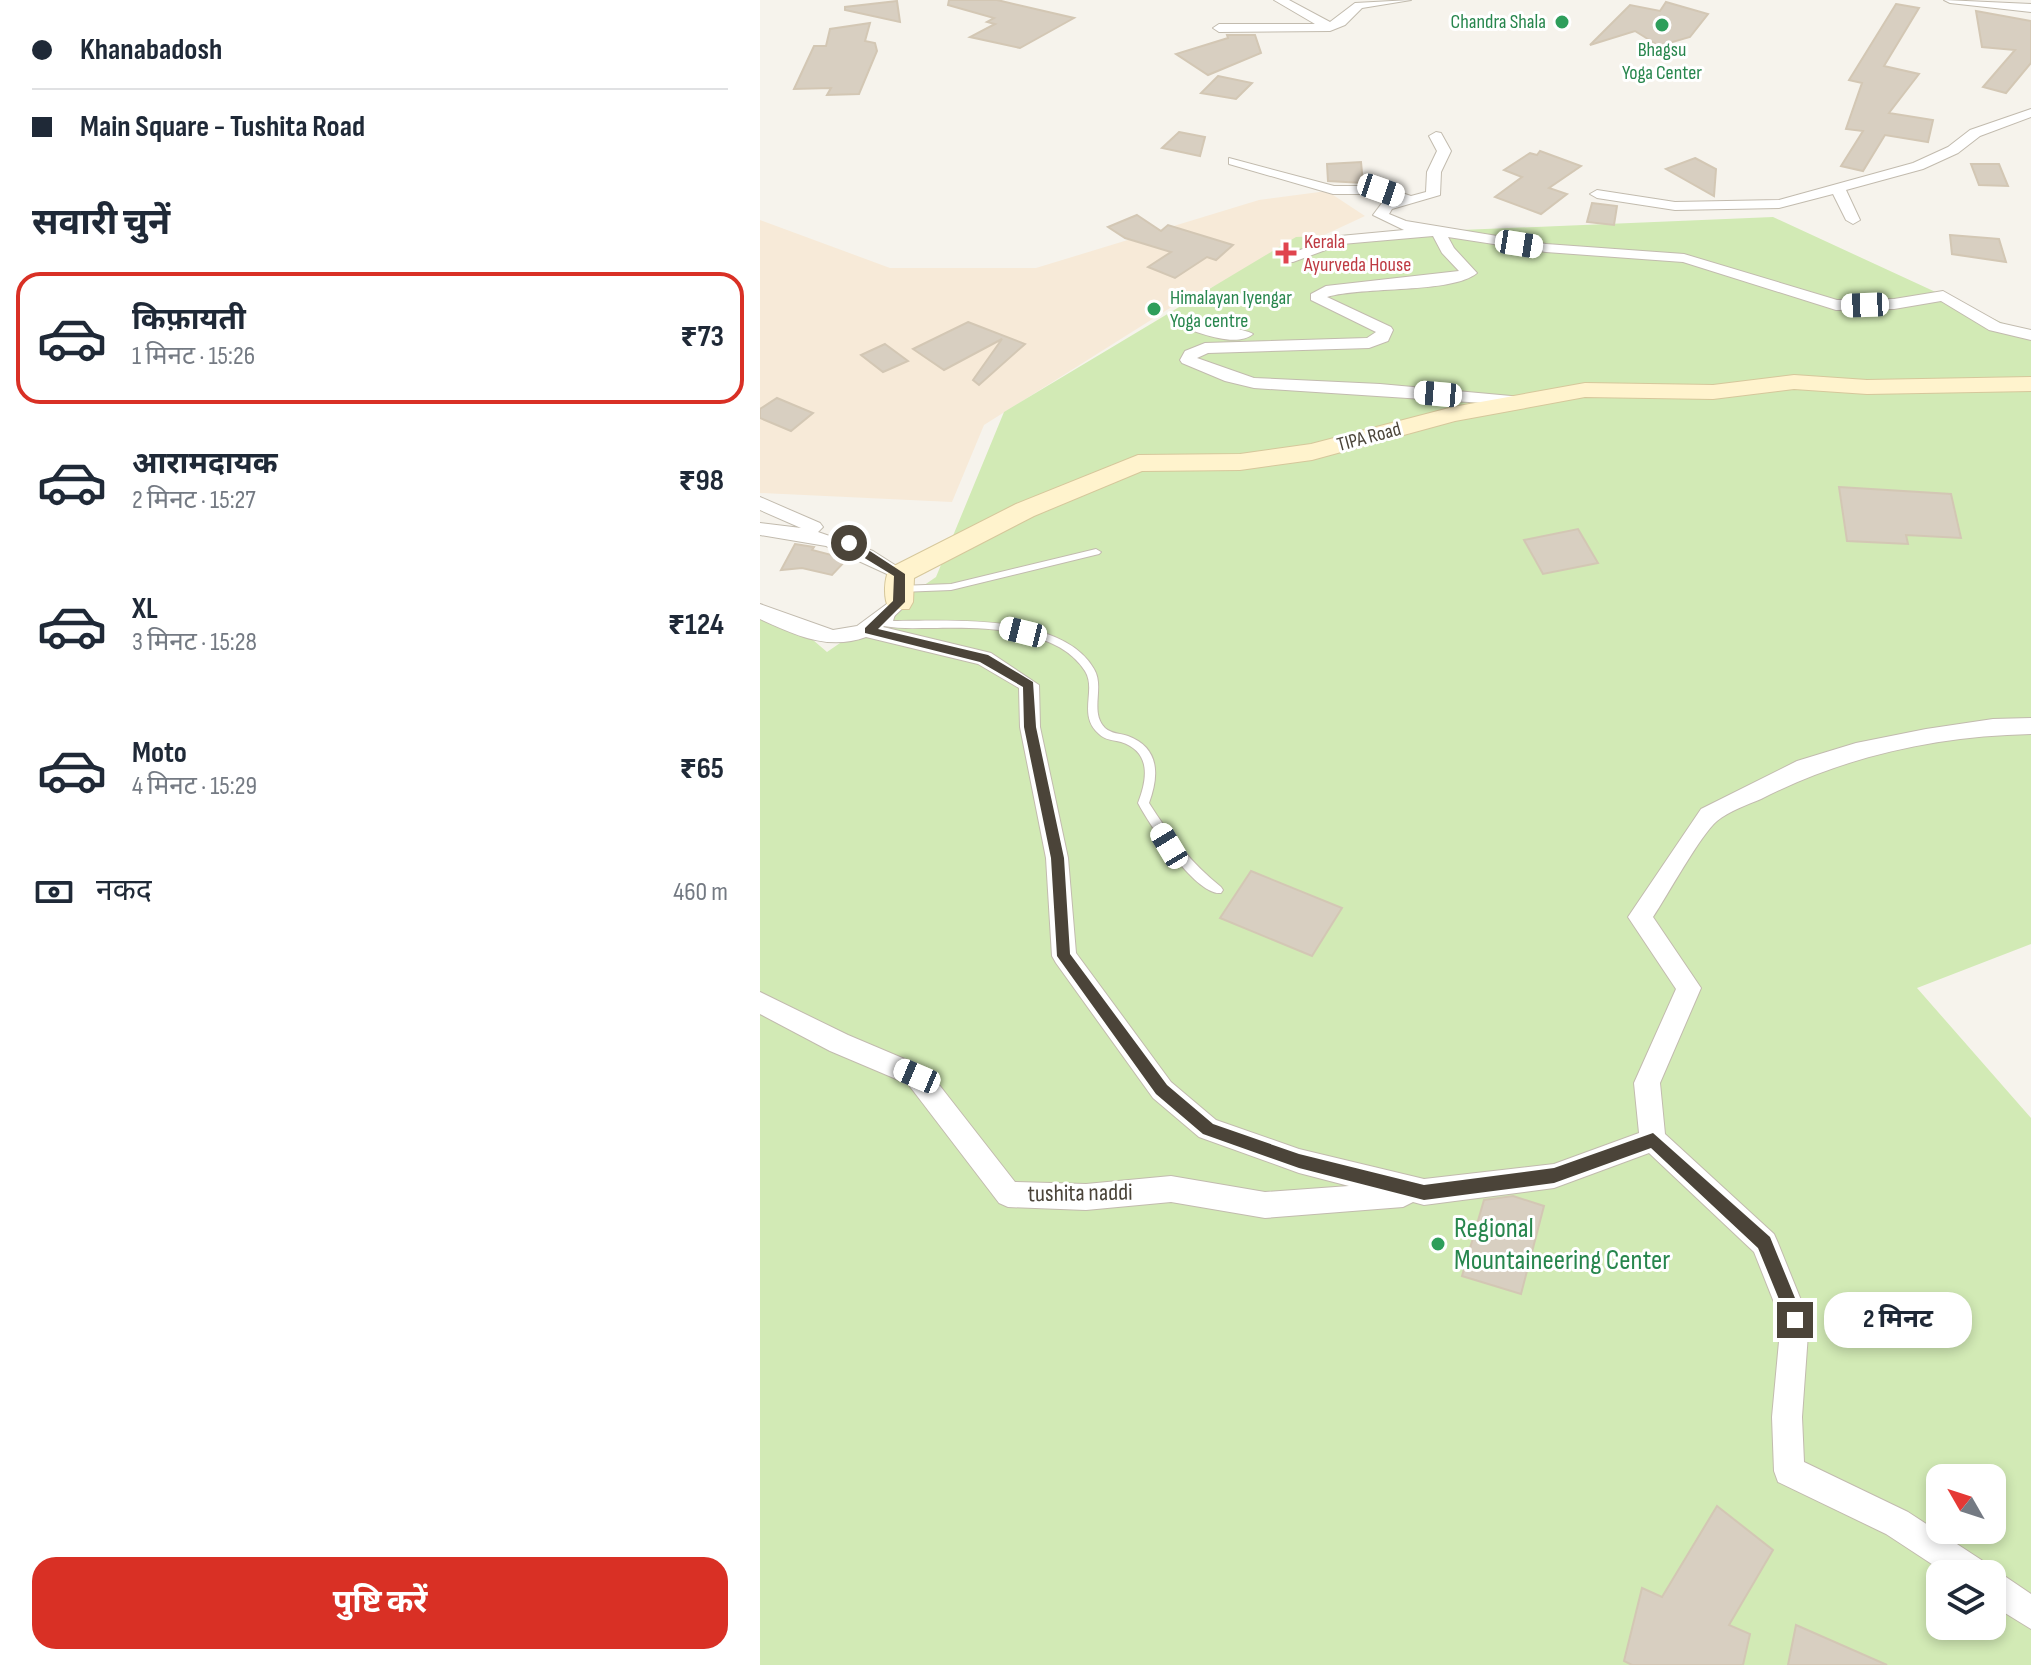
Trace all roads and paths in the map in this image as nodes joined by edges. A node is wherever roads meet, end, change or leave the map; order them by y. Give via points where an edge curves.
1 (1280, 0) edge
2 (1405, 0) edge
3 (1950, 0) edge
4 (2031, 8) edge
5 (1330, 27) junction
6 (1219, 28) dead end
7 (2031, 113) edge
8 (1436, 136) dead end
9 (1234, 161) dead end
10 (1838, 189) junction
11 (1597, 194) dead end
12 (1408, 200) junction
13 (1853, 220) dead end
14 (1438, 231) junction
15 (1288, 259) dead end
16 (1181, 322) dead end
17 (2031, 335) edge
18 (1229, 346) junction
19 (2031, 384) edge
20 (1525, 402) junction
21 (760, 503) edge
22 (760, 529) edge
23 (1096, 552) dead end
24 (872, 556) junction
25 (897, 594) junction
26 (760, 611) edge
27 (869, 631) junction
28 (2031, 726) edge
29 (1217, 890) dead end
30 (760, 1002) edge
31 (1653, 1140) junction
32 (1424, 1192) junction
33 (1954, 1560) edge
34 (2006, 1596) edge
35 (2031, 1613) edge

1 - 5 street
2 - 5 street via 1359,5
3 - 4 street
5 - 6 street
7 - 10 street via 1975,133 1918,166
8 - 12 street via 1444,151 1434,172 1433,195
9 - 12 street via 1333,190 1381,190
10 - 11 street via 1779,204 1696,206
10 - 13 street
12 - 14 street via 1387,206 1380,215
14 - 15 street via 1340,240
14 - 17 street via 1557,250 1684,258 1836,305 1943,296 1995,327
14 - 18 street via 1447,250 1469,273 1326,291 1316,297 1375,323 1385,330 1382,338 1349,345
16 - 18 street via 1221,333 1256,334 1257,341
18 - 20 street via 1205,348 1188,360 1254,383
19 - 20 street, TIPA Road via 1867,387 1794,382 1713,392 1585,390
20 - 25 street, TIPA Road via 1453,414 1312,452 1240,462 1138,463 1025,510
21 - 24 street
22 - 24 street via 806,532
23 - 25 lane via 951,587
24 - 25 street
25 - 27 street
25 - 29 lane via 887,624 996,625 1051,639 1082,656 1092,674 1092,716 1104,734 1130,741 1149,760 1152,780 1143,803 1169,846
26 - 27 street via 806,634 854,637
27 - 32 street via 984,658 1029,685 1030,727 1057,858 1064,956 1162,1090 1208,1129 1299,1161
28 - 31 street via 1993,727 1856,751 1804,767 1709,815 1640,917 1689,988 1647,1083
30 - 32 street, tushita naddi via 917,1076 1008,1194 1086,1197 1171,1189 1265,1205
31 - 32 street via 1554,1176
31 - 33 street via 1764,1243 1795,1320 1787,1417 1789,1471 1897,1523
34 - 35 street

